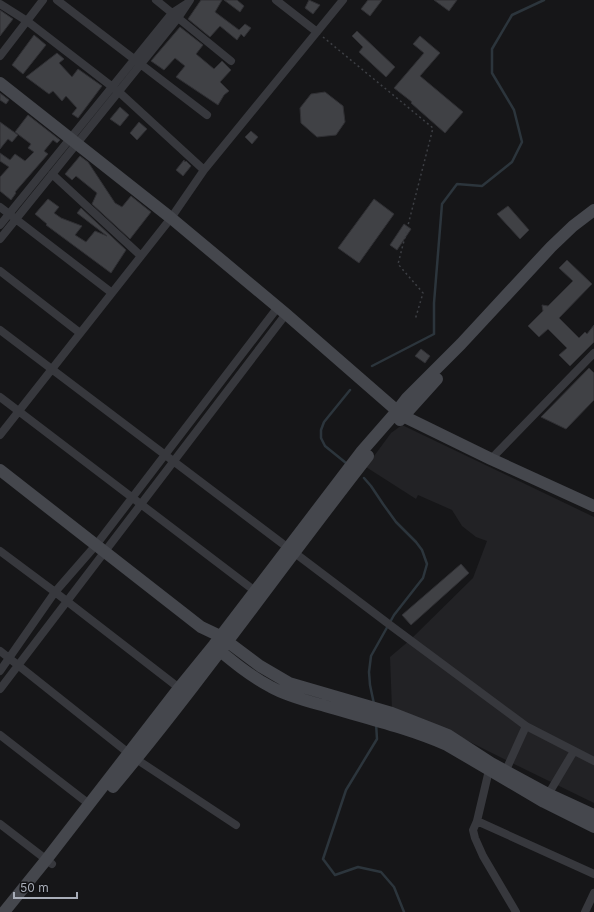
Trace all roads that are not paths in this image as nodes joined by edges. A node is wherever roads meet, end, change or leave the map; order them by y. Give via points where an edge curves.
1 (43, 0) edge
2 (56, 0) edge
3 (156, 0) edge
4 (276, 0) edge
5 (343, 0) edge
6 (190, 1) edge
7 (0, 4) edge
8 (175, 16) junction
9 (27, 21) junction
10 (317, 32) junction
11 (0, 56) edge
12 (231, 61) dead end
13 (138, 62) junction
14 (0, 83) edge
15 (115, 89) junction
16 (207, 115) dead end
17 (74, 141) junction
18 (204, 170) junction
19 (52, 174) junction
20 (0, 207) edge
21 (594, 210) edge
22 (9, 214) junction
23 (171, 218) junction
24 (16, 219) junction
25 (594, 220) edge
26 (0, 225) edge
27 (0, 239) edge
28 (141, 256) junction
29 (0, 271) edge
30 (523, 282) junction
31 (112, 293) junction
32 (282, 310) junction
33 (0, 330) edge
34 (80, 333) junction
35 (593, 357) edge
36 (52, 369) junction
37 (0, 397) edge
38 (19, 411) junction
39 (400, 413) junction
40 (0, 435) edge
41 (165, 455) junction
42 (491, 459) junction
43 (174, 461) junction
44 (0, 470) edge
45 (133, 498) junction
46 (141, 504) junction
47 (594, 506) edge
48 (101, 548) junction
49 (291, 550) junction
50 (0, 551) edge
51 (255, 591) junction
52 (55, 592) junction
53 (67, 601) junction
54 (221, 643) junction
55 (0, 651) edge
56 (10, 659) junction
57 (18, 665) junction
58 (0, 671) edge
59 (0, 689) edge
60 (183, 691) junction
61 (391, 719) junction
62 (526, 726) junction
63 (0, 735) edge
64 (574, 751) junction
65 (133, 756) junction
66 (594, 761) edge
67 (490, 766) junction
68 (506, 770) junction
69 (546, 798) junction
70 (89, 804) junction
71 (594, 815) edge
72 (477, 820) junction
73 (0, 824) edge
74 (236, 825) dead end
75 (594, 827) edge
76 (49, 862) junction
77 (594, 874) edge
78 (594, 893) edge
79 (4, 912) edge
80 (14, 912) edge
81 (516, 912) edge
82 (585, 912) edge

1 - 9 street
2 - 13 street
3 - 8 street
4 - 10 street
5 - 10 street
6 - 8 street
7 - 9 street
8 - 12 street
8 - 13 street
9 - 11 street
9 - 15 street
10 - 18 street
13 - 15 street
13 - 16 street
14 - 17 street
15 - 17 street
15 - 18 street
17 - 19 street
17 - 22 street
17 - 23 street
18 - 23 street
19 - 24 street
19 - 28 street
20 - 22 street
21 - 30 street via 556,242
22 - 24 street
22 - 26 street
23 - 28 street
23 - 32 street
24 - 27 street
24 - 31 street
25 - 30 street
28 - 31 street
29 - 34 street
30 - 39 street via 408,398
31 - 34 street
32 - 39 street
32 - 41 street
32 - 43 street
33 - 36 street
34 - 36 street
35 - 42 street
36 - 38 street
36 - 41 street
37 - 38 street
38 - 40 street
38 - 45 street
39 - 42 street
39 - 49 street via 365,453
41 - 43 street
41 - 45 street
42 - 47 street
43 - 46 street
43 - 49 street
44 - 48 street
45 - 46 street
45 - 48 street
46 - 48 street
46 - 51 street
48 - 52 street
48 - 53 street
48 - 54 street
49 - 51 street
49 - 54 street
49 - 62 street
50 - 52 street
51 - 54 street
52 - 53 street
52 - 56 street
53 - 57 street
53 - 60 street
54 - 60 street
54 - 61 street via 289,683 363,704
54 - 61 street via 248,673 271,688 363,717
55 - 56 street
56 - 57 street
56 - 58 street
57 - 59 street
57 - 65 street
60 - 65 street
61 - 67 street via 428,726 448,735
62 - 64 street
62 - 68 street
63 - 70 street
64 - 66 street
64 - 69 street
65 - 70 street
65 - 74 street
65 - 76 street via 109,791
67 - 68 street
67 - 69 street via 502,779
67 - 72 street
68 - 69 street
69 - 71 street
69 - 75 street
70 - 76 street
72 - 77 street
72 - 81 street via 473,830 475,838
73 - 76 street
76 - 79 street
76 - 80 street
78 - 82 street

